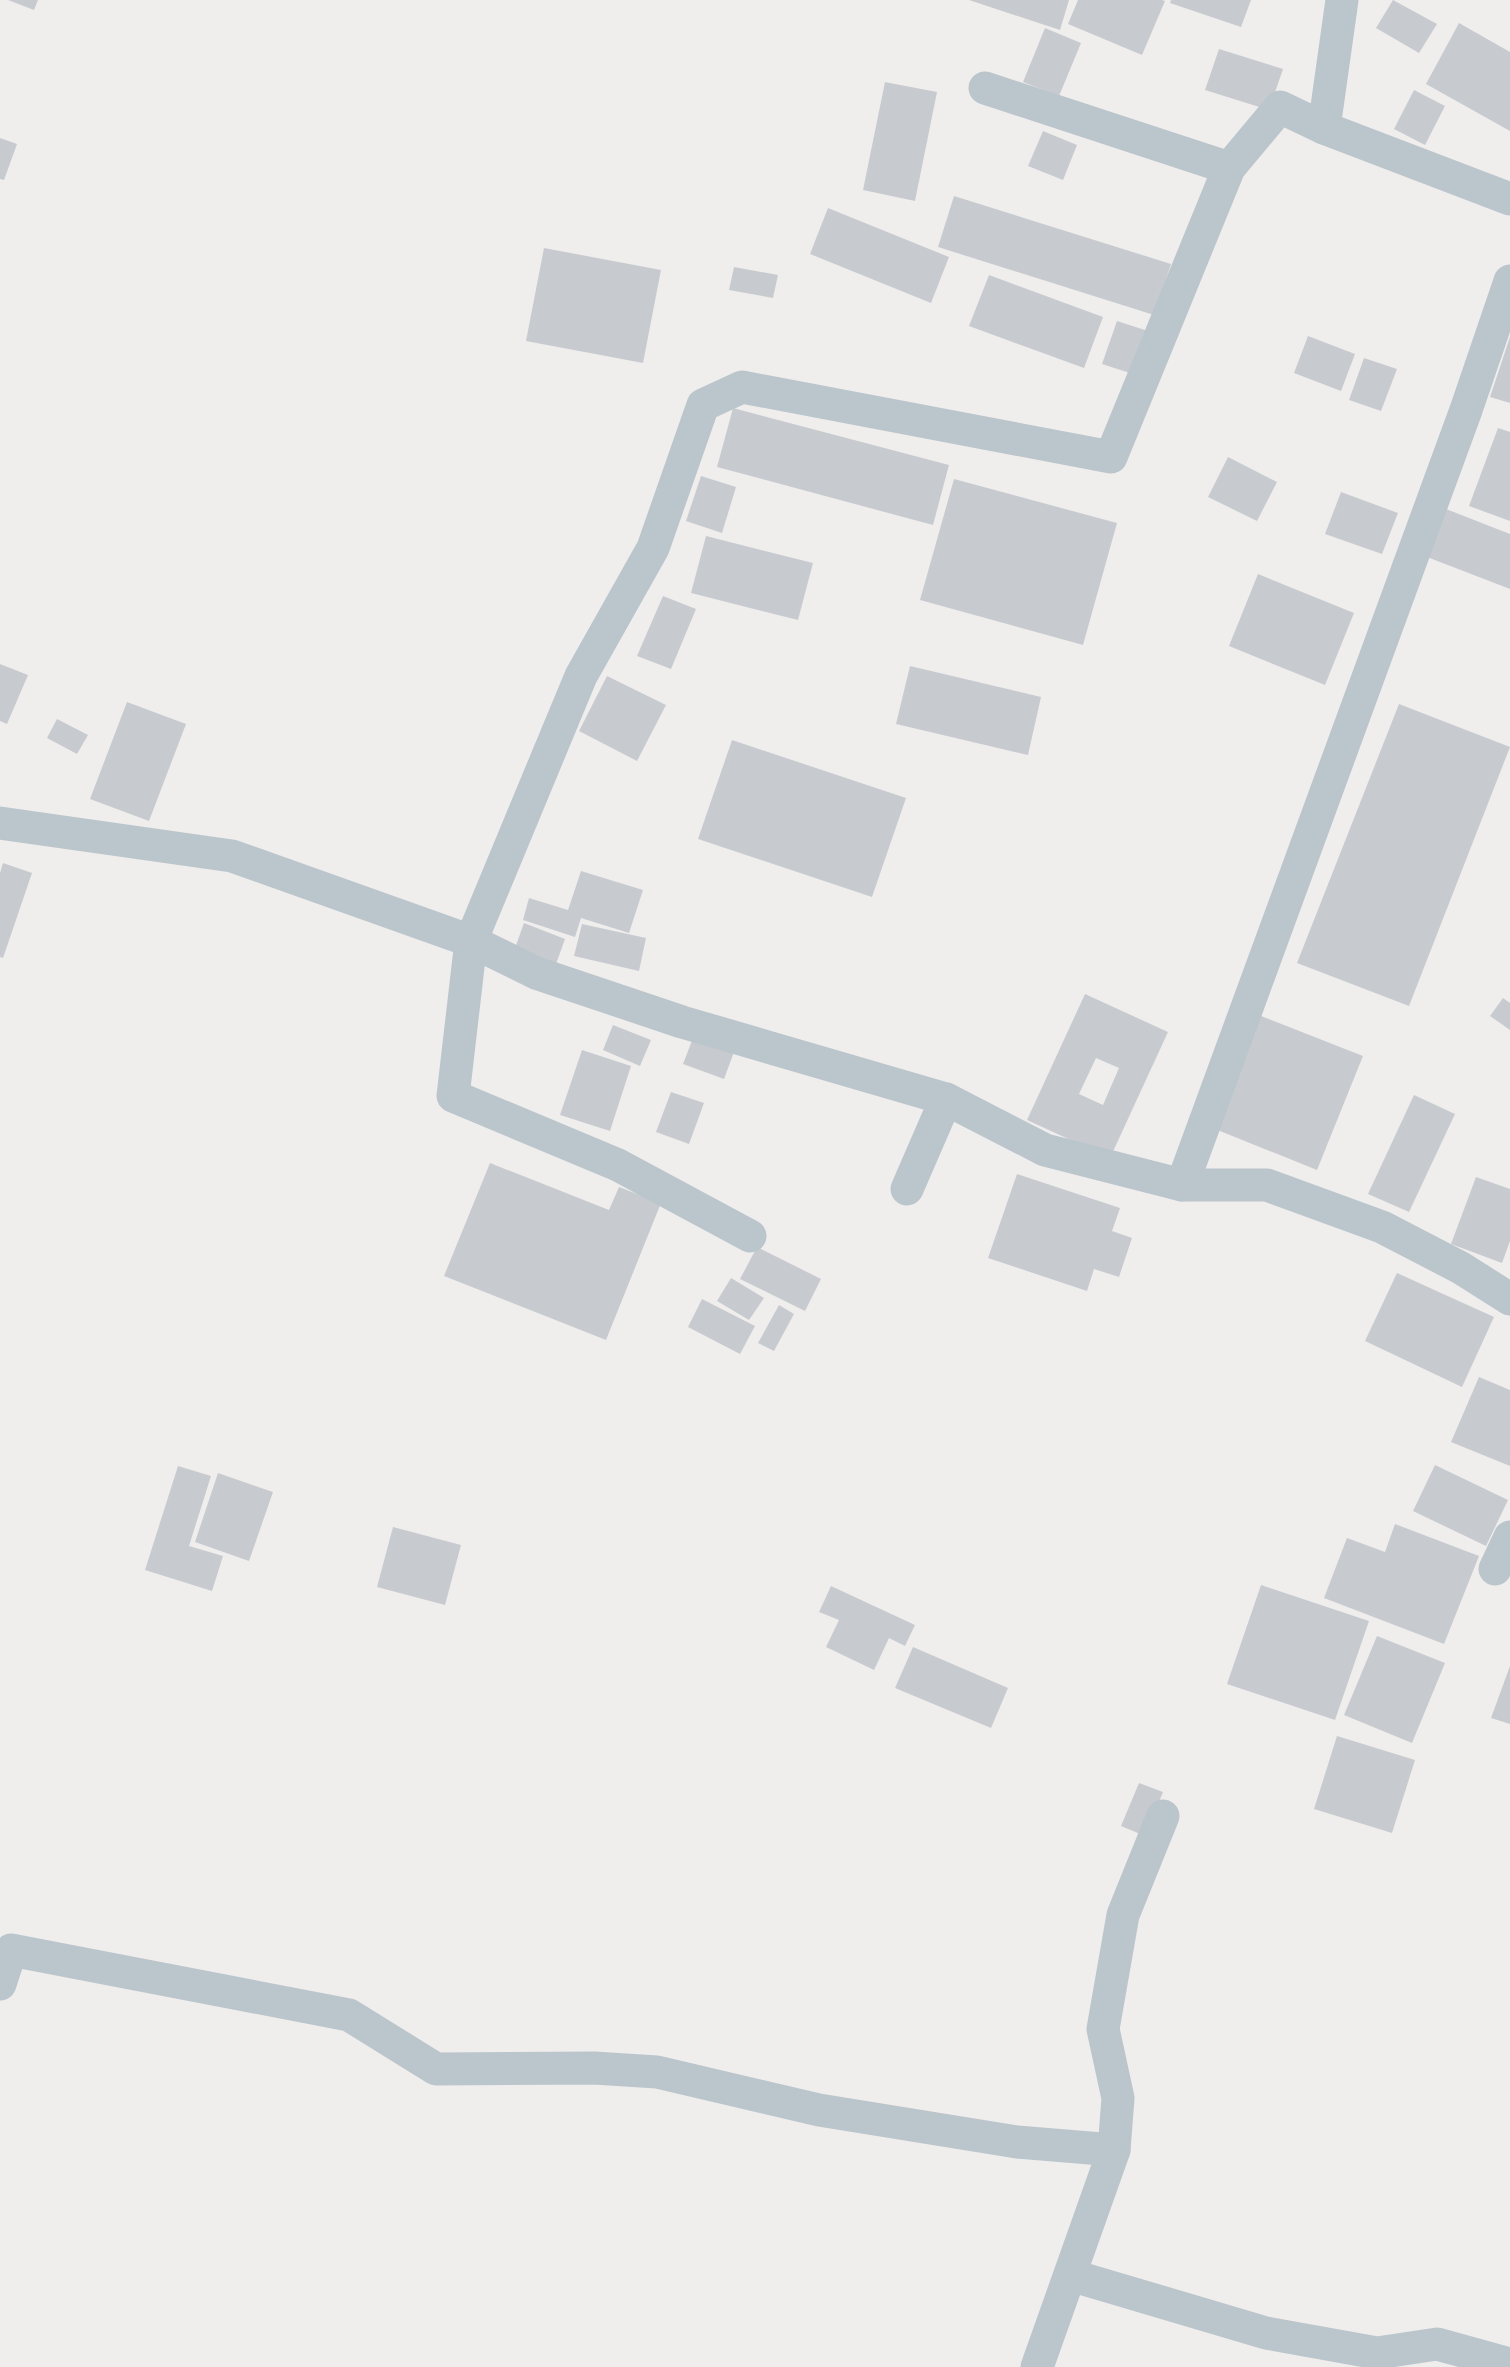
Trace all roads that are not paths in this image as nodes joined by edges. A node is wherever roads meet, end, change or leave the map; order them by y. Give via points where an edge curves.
1 (1342, 0) edge
2 (985, 88) dead end
3 (1324, 128) junction
4 (1229, 168) junction
5 (1510, 199) edge
6 (1510, 281) edge
7 (0, 823) edge
8 (471, 941) junction
9 (946, 1099) junction
10 (1182, 1185) junction
11 (907, 1189) dead end
12 (750, 1236) dead end
13 (1510, 1299) edge
14 (1510, 1537) edge
15 (1495, 1569) dead end
16 (1163, 1816) dead end
17 (0, 1984) edge
18 (1114, 2150) junction
19 (1070, 2274) junction
20 (1510, 2364) edge
21 (1037, 2367) edge

1 - 3 street
2 - 4 street
3 - 4 street via 1280,107
3 - 5 street
4 - 8 street via 1112,457 742,387 703,405 653,548 581,676
6 - 10 street
7 - 8 street via 232,856
8 - 9 street via 536,973 682,1022
8 - 12 street via 453,1096 618,1165
9 - 10 street via 1045,1150
9 - 11 street
10 - 13 street via 1267,1185 1382,1227
14 - 15 street
16 - 18 street via 1123,1915 1103,2029 1118,2098
17 - 18 street via 11,1950 349,2015 436,2069 594,2067 657,2072 819,2110 1017,2142
18 - 19 street
19 - 20 street via 1266,2333 1377,2353 1437,2344
19 - 21 street

